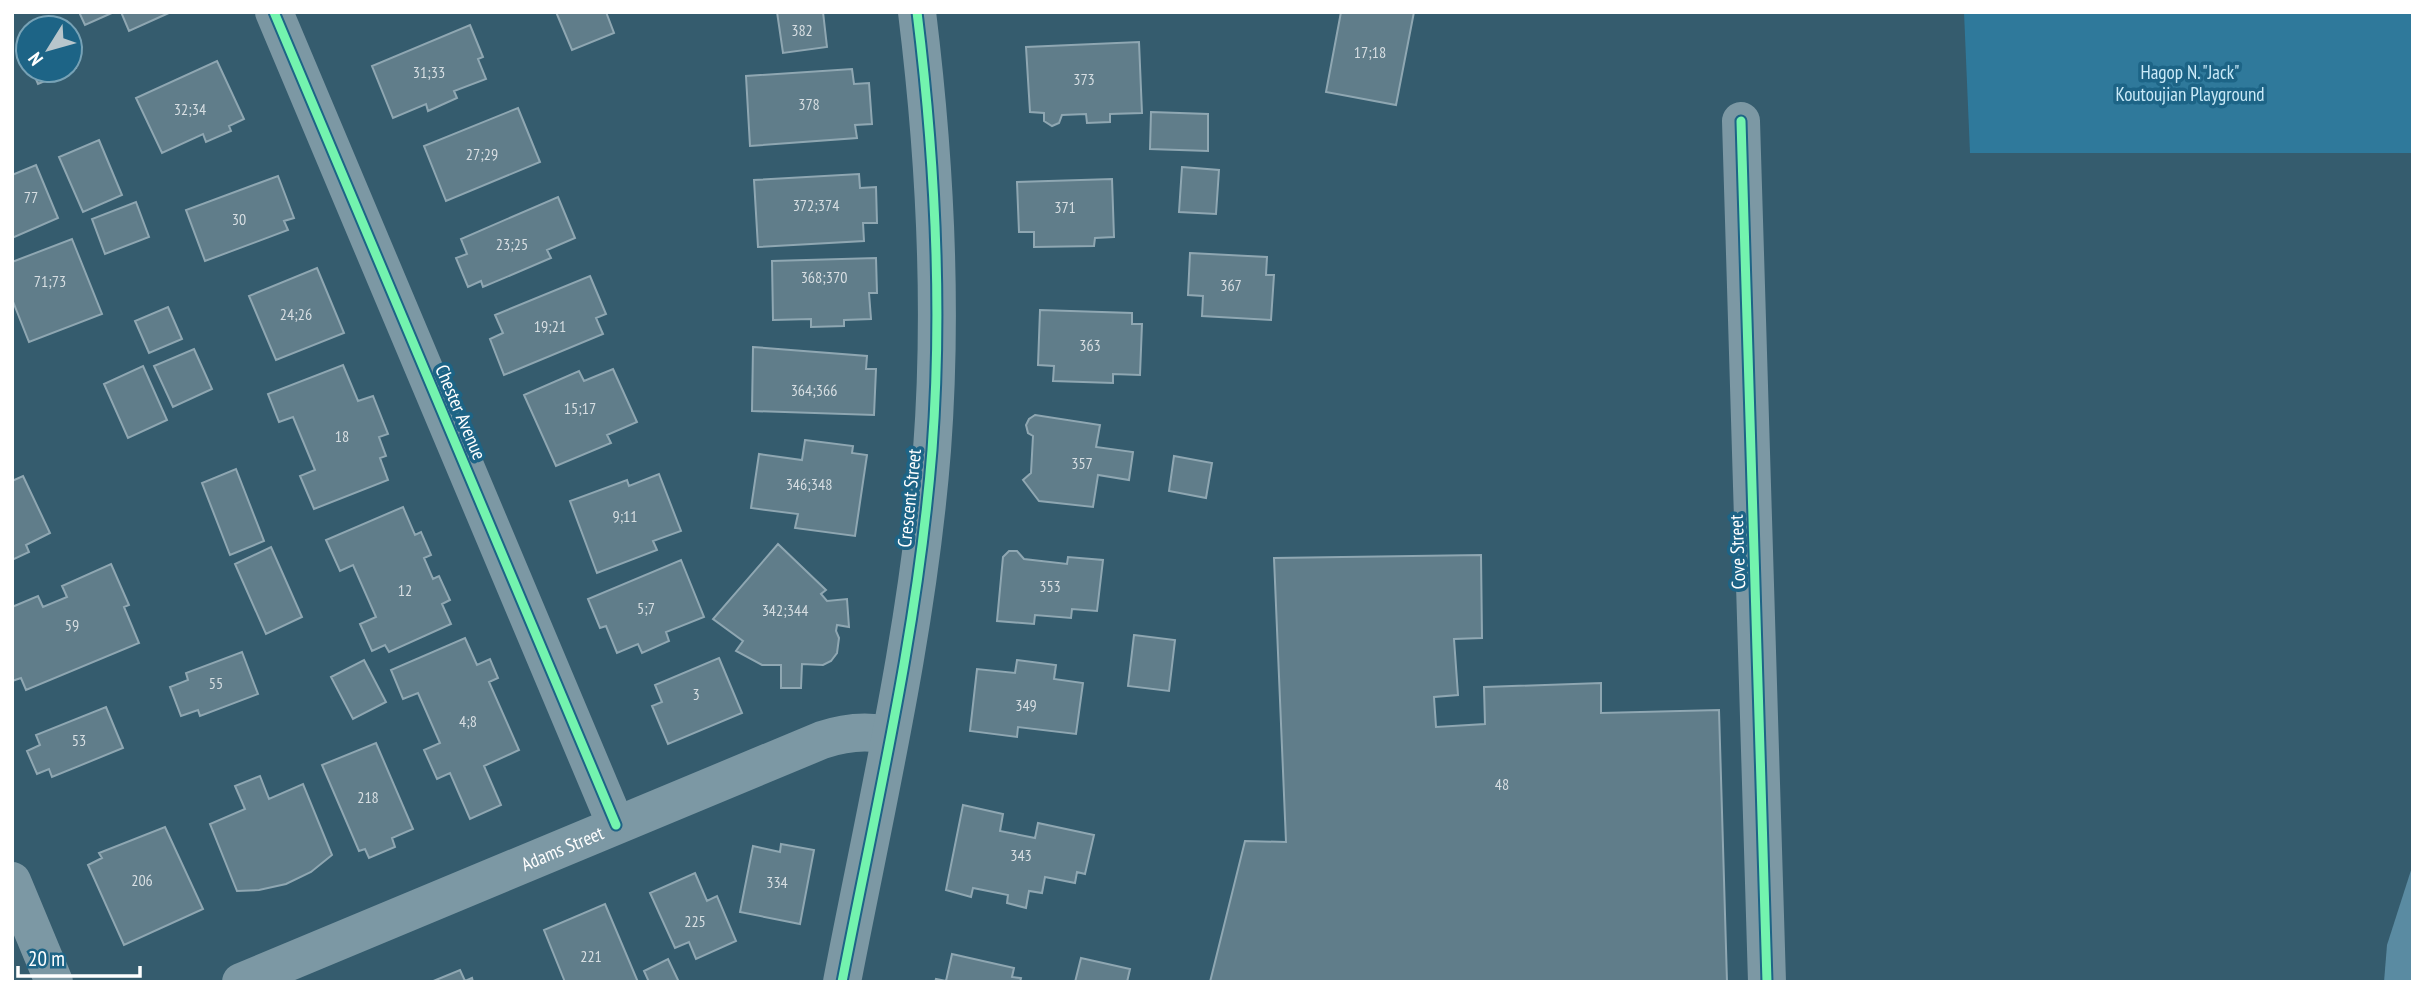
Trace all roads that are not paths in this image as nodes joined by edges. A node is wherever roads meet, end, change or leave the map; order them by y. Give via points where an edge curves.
1 (274, 12) edge
2 (917, 12) edge
3 (1741, 121) dead end
4 (889, 735) junction
5 (615, 825) junction
6 (12, 881) edge
7 (54, 982) edge
8 (241, 982) edge
9 (842, 982) edge
10 (1767, 982) edge

1 - 5 street, Chester Avenue
2 - 4 street, Crescent Street via 935,196 935,399 921,554
3 - 10 street, Cove Street
4 - 5 street, Adams Street via 863,732 830,737
4 - 9 street, Crescent Street
5 - 8 street, Adams Street
6 - 7 street

